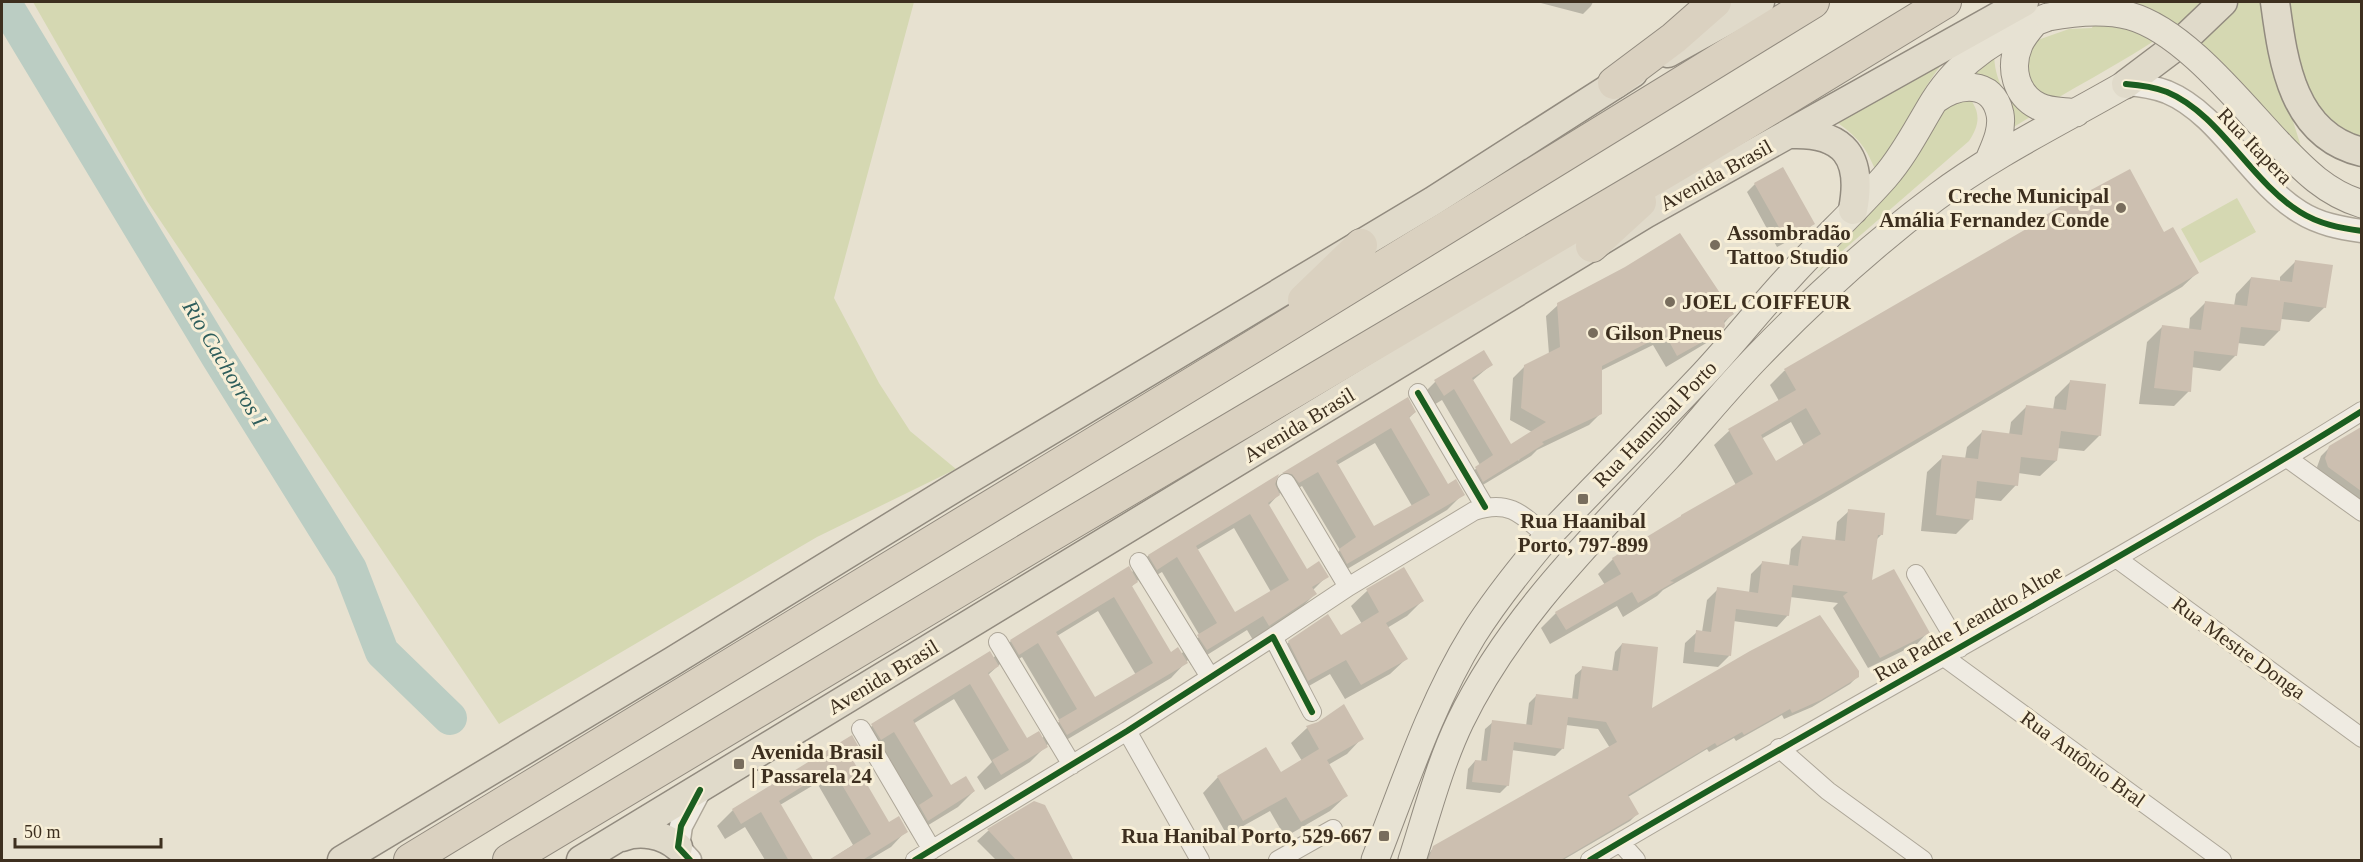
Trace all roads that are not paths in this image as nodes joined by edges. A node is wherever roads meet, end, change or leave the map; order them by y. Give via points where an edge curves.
1 (1715, 2) edge
2 (1760, 2) edge
3 (1813, 2) edge
4 (1945, 2) edge
5 (2223, 2) edge
6 (2275, 2) edge
7 (2036, 14) edge
8 (1614, 84) junction
9 (2126, 84) junction
10 (1934, 100) junction
11 (2076, 113) junction
12 (1791, 134) junction
13 (2361, 152) edge
14 (1989, 160) junction
15 (1684, 161) junction
16 (2361, 204) edge
17 (1852, 210) junction
18 (2361, 231) edge
19 (1361, 245) junction
20 (1592, 246) junction
21 (1788, 277) junction
22 (1262, 341) junction
23 (1756, 358) junction
24 (1418, 393) dead end
25 (2361, 411) edge
26 (2287, 458) junction
27 (1286, 483) dead end
28 (1485, 507) junction
29 (2361, 512) edge
30 (1547, 537) junction
31 (2116, 558) junction
32 (1139, 562) dead end
33 (1916, 574) dead end
34 (1348, 587) junction
35 (1273, 637) junction
36 (998, 642) dead end
37 (1960, 648) junction
38 (1944, 657) junction
39 (1210, 677) junction
40 (1312, 712) dead end
41 (861, 729) dead end
42 (1127, 731) junction
43 (2361, 738) edge
44 (1779, 748) junction
45 (1072, 765) junction
46 (700, 790) junction
47 (1333, 829) dead end
48 (1620, 842) junction
49 (437, 844) junction
50 (617, 848) edge
51 (679, 849) edge
52 (932, 850) junction
53 (342, 861) edge
54 (405, 861) edge
55 (410, 861) edge
56 (509, 861) edge
57 (581, 861) edge
58 (915, 861) edge
59 (1200, 861) edge
60 (1278, 861) edge
61 (1375, 861) edge
62 (1412, 861) edge
63 (1590, 861) edge
64 (1636, 861) edge
65 (1923, 861) edge
66 (2222, 861) edge

1 - 8 highway
2 - 8 highway
3 - 22 highway
4 - 15 highway, Avenida Brasil
5 - 9 highway via 2179,44
6 - 13 highway via 2295,94 2305,114 2319,131
7 - 10 main road, Rua Hannibal Porto via 1973,56
7 - 11 main road via 2015,55 2018,87 2039,107
7 - 12 highway, Avenida Brasil
7 - 16 main road, Rua Hannibal Porto, bridge via 2105,12 2132,16 2158,29 2187,47 2318,182
8 - 19 highway
9 - 11 main road, Rua Hannibal Porto
9 - 18 street, Rua Itapera via 2167,92 2188,104 2205,117 2259,178 2300,212 2319,222
10 - 14 main road via 1960,87 1974,86 1988,94 2001,115 1998,140
10 - 17 main road, Rua Hannibal Porto via 1904,153
11 - 14 main road, Rua Hannibal Porto
12 - 17 highway via 1820,135 1845,149 1856,176
12 - 20 highway, Avenida Brasil
14 - 23 main road, Rua Hannibal Porto via 1862,257
15 - 20 highway
15 - 56 highway, Avenida Brasil
17 - 21 main road, Rua Hannibal Porto
19 - 22 highway
19 - 53 highway via 959,484
20 - 46 highway, Avenida Brasil
21 - 23 main road via 1803,296 1804,304
21 - 30 main road, Rua Hannibal Porto via 1705,374
22 - 49 highway
23 - 62 main road, Rua Hannibal Porto via 1565,568 1520,626 1461,720 1447,751
24 - 28 street
25 - 26 street, Rua Padre Leandro Altoe
26 - 29 street
26 - 31 street, Rua Padre Leandro Altoe
27 - 34 street
28 - 30 street via 1516,511
28 - 34 street
30 - 61 main road, Rua Hannibal Porto via 1499,596 1448,681
31 - 37 street, Rua Padre Leandro Altoe
31 - 43 street, Rua Mestre Donga
32 - 39 street
33 - 37 street
34 - 35 street
35 - 39 street
35 - 40 street
36 - 45 street
37 - 38 street, Rua Padre Leandro Altoe
38 - 44 street, Rua Padre Leandro Altoe
38 - 66 street, Rua Antônio Bral
39 - 42 street
41 - 52 street
42 - 45 street
42 - 59 street
44 - 48 street, Rua Padre Leandro Altoe
44 - 65 street via 1828,791
45 - 52 street
46 - 50 highway, Avenida Brasil
46 - 51 street via 681,826
47 - 60 street
48 - 63 street, Rua Padre Leandro Altoe
48 - 64 street
49 - 54 highway
49 - 55 highway
50 - 51 highway via 648,834
50 - 57 highway, Avenida Brasil
52 - 58 street

